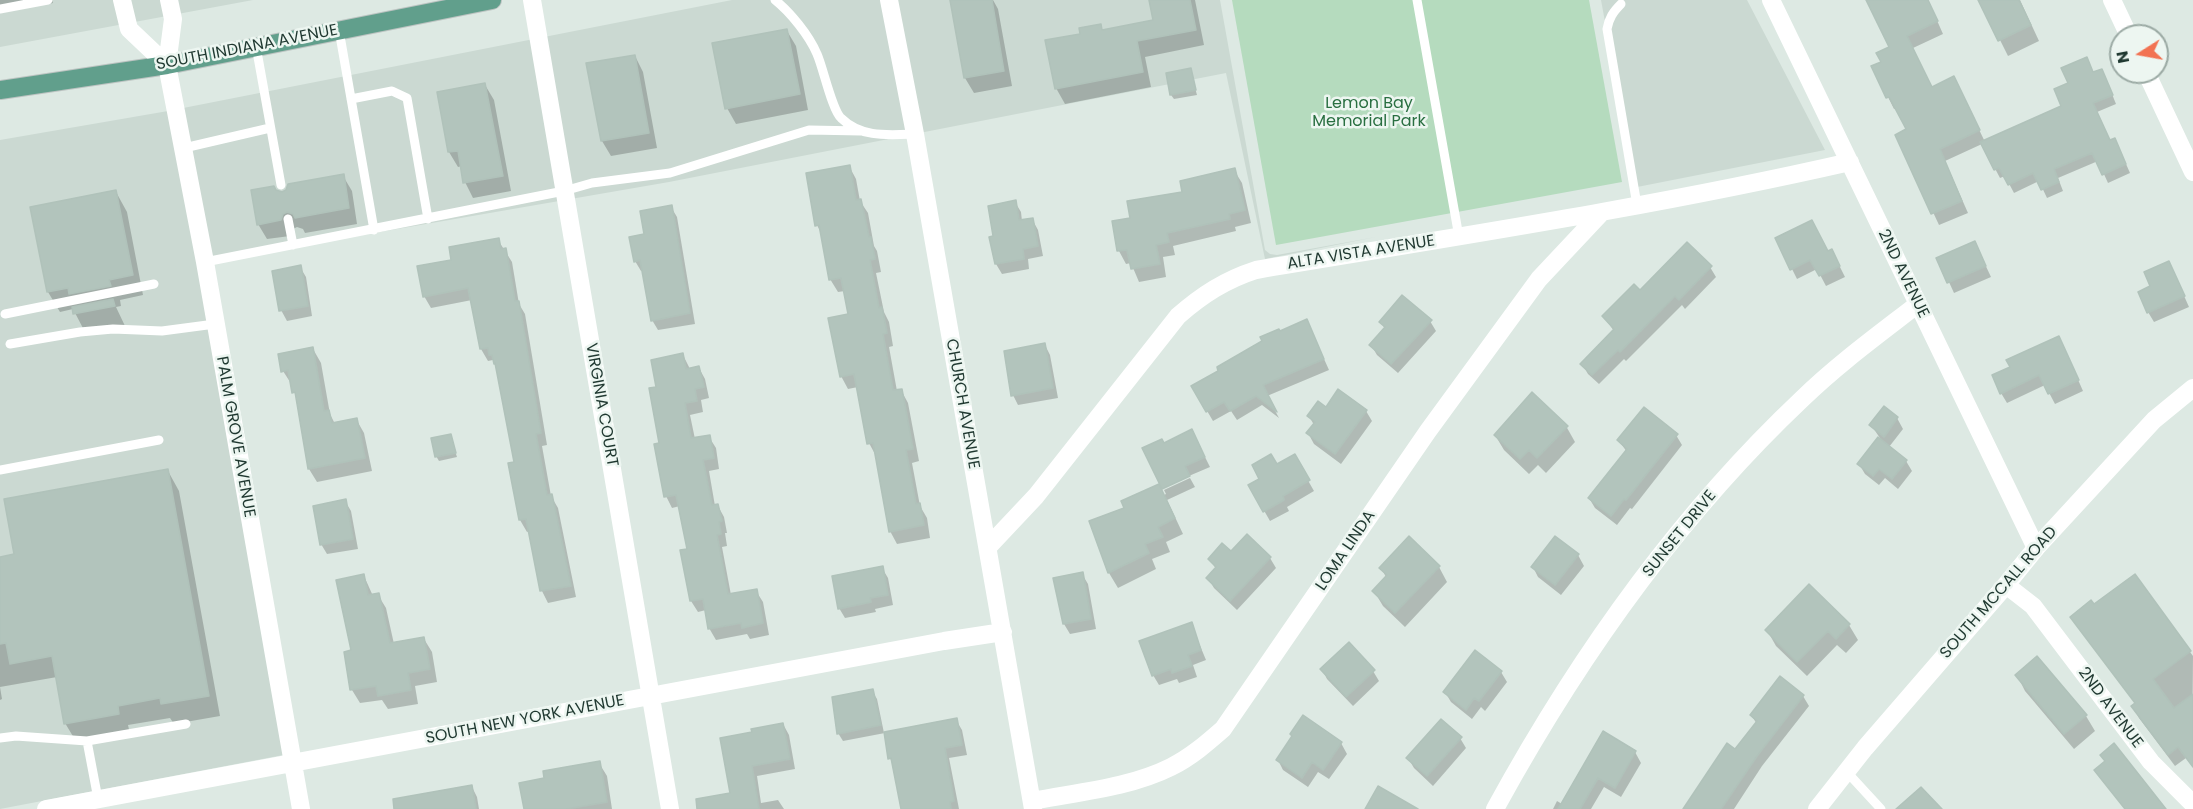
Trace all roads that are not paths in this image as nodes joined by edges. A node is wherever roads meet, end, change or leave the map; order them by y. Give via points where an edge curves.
1 (48, 0) edge
2 (122, 0) edge
3 (169, 0) edge
4 (492, 0) edge
5 (532, 0) edge
6 (775, 0) edge
7 (889, 0) edge
8 (1417, 0) edge
9 (1772, 0) edge
10 (2112, 0) edge
11 (1621, 4) dead end
12 (0, 9) edge
13 (2123, 24) edge
14 (339, 30) junction
15 (256, 46) junction
16 (167, 65) junction
17 (2152, 84) edge
18 (0, 90) edge
19 (351, 99) junction
20 (270, 128) junction
21 (861, 131) junction
22 (915, 134) junction
23 (184, 148) junction
24 (1850, 162) junction
25 (2193, 172) edge
26 (281, 185) dead end
27 (564, 191) junction
28 (1637, 205) junction
29 (1601, 213) junction
30 (288, 219) dead end
31 (428, 219) junction
32 (374, 230) junction
33 (1459, 237) junction
34 (293, 245) junction
35 (205, 262) junction
36 (154, 284) dead end
37 (1918, 304) junction
38 (5, 314) dead end
39 (215, 324) junction
40 (10, 344) dead end
41 (2193, 388) edge
42 (159, 440) dead end
43 (0, 470) edge
44 (988, 547) junction
45 (2036, 548) junction
46 (2006, 585) junction
47 (1003, 632) junction
48 (651, 696) junction
49 (186, 724) dead end
50 (0, 738) edge
51 (87, 741) junction
52 (294, 764) junction
53 (1846, 771) junction
54 (98, 799) junction
55 (2193, 804) edge
56 (1033, 805) edge
57 (46, 809) edge
58 (301, 809) edge
59 (670, 809) edge
60 (1495, 809) edge
61 (1817, 809) edge
62 (1881, 809) edge

1 - 12 lane
2 - 16 street via 129,29
3 - 16 street, PALM GROVE AVENUE via 173,20
4 - 14 main road, SOUTH INDIANA AVENUE
5 - 27 street, VIRGINIA COURT
6 - 21 lane via 788,11 816,52 839,117
7 - 22 street, CHURCH AVENUE
8 - 33 lane
9 - 24 street, 2ND AVENUE
10 - 13 street
11 - 28 lane via 1613,12 1607,29
14 - 15 main road, SOUTH INDIANA AVENUE
14 - 19 lane
15 - 16 main road, SOUTH INDIANA AVENUE
15 - 20 lane
16 - 18 main road, SOUTH INDIANA AVENUE
16 - 23 street, PALM GROVE AVENUE
17 - 25 street
19 - 31 lane via 392,91 407,98
19 - 32 lane
20 - 23 lane
20 - 26 lane
21 - 22 lane via 882,136
21 - 27 lane via 809,130 670,173 592,183
22 - 44 street, CHURCH AVENUE
23 - 35 street, PALM GROVE AVENUE
24 - 28 street, ALTA VISTA AVENUE
24 - 37 street, 2ND AVENUE
27 - 31 lane
27 - 48 street, VIRGINIA COURT
28 - 29 street, ALTA VISTA AVENUE
29 - 33 street, ALTA VISTA AVENUE
29 - 56 street, LOMA LINDA via 1539,279 1435,421 1223,729 1193,754 1158,773
30 - 34 lane
31 - 32 lane
32 - 34 lane
33 - 44 street, ALTA VISTA AVENUE via 1256,270 1199,297 1178,316 1036,496
34 - 35 lane
35 - 39 street, PALM GROVE AVENUE
36 - 38 lane
37 - 45 street, 2ND AVENUE
37 - 60 street, SUNSET DRIVE via 1802,399 1678,533 1567,686
39 - 40 lane via 162,331 102,330
39 - 52 street, PALM GROVE AVENUE
41 - 45 street, SOUTH MCCALL ROAD via 2154,420
42 - 43 lane
44 - 47 street, CHURCH AVENUE
45 - 46 street, SOUTH MCCALL ROAD
46 - 53 street, SOUTH MCCALL ROAD
46 - 55 street, 2ND AVENUE via 2033,606 2151,762
47 - 48 street, SOUTH NEW YORK AVENUE
47 - 56 street, CHURCH AVENUE
48 - 52 street, SOUTH NEW YORK AVENUE
48 - 59 street, VIRGINIA COURT
49 - 51 lane
50 - 51 lane
51 - 54 lane
52 - 54 street, SOUTH NEW YORK AVENUE
52 - 58 street, PALM GROVE AVENUE
53 - 61 street, SOUTH MCCALL ROAD
53 - 62 lane
54 - 57 street, SOUTH NEW YORK AVENUE

